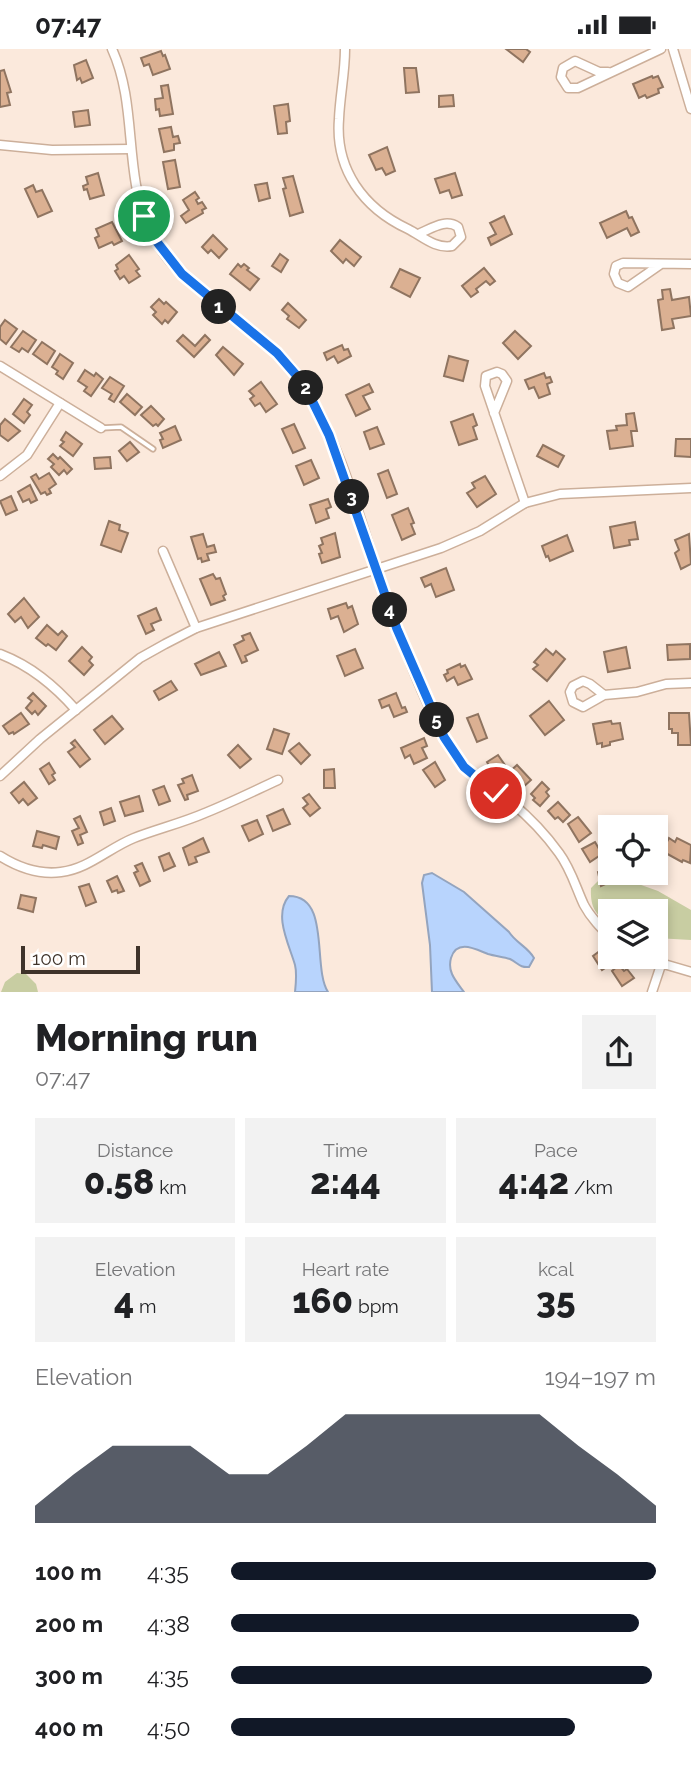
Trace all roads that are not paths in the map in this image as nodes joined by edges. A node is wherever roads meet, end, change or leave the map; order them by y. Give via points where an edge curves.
1 (112, 49) edge
2 (345, 49) edge
3 (661, 49) edge
4 (673, 49) edge
5 (608, 72) junction
6 (691, 109) edge
7 (0, 145) edge
8 (131, 149) junction
9 (418, 234) junction
10 (661, 264) junction
11 (691, 264) edge
12 (0, 366) edge
13 (60, 403) junction
14 (494, 413) junction
15 (102, 428) joint
16 (153, 449) dead end
17 (0, 476) edge
18 (691, 488) edge
19 (525, 503) junction
20 (163, 551) dead end
21 (376, 570) junction
22 (197, 628) junction
23 (0, 654) edge
24 (691, 683) edge
25 (604, 695) dead end
26 (75, 710) junction
27 (0, 776) edge
28 (278, 780) dead end
29 (0, 856) edge
30 (598, 923) edge
31 (668, 966) edge
32 (659, 969) edge
33 (691, 972) edge
34 (652, 992) edge

1 - 8 street via 125,88
2 - 9 street via 338,128 347,173 370,204
3 - 5 street
4 - 6 street
5 - 5 street via 575,61 563,68 561,77 573,89
7 - 8 street
8 - 21 street via 139,203 165,254 190,283 287,363 304,384 329,435
9 - 9 street via 447,247 461,237 458,227 448,223
10 - 10 street via 620,264 614,274 621,286 628,287
10 - 11 street
12 - 13 street
13 - 15 street
13 - 17 street via 27,455
14 - 14 street via 485,381 493,372 507,381
14 - 19 street
15 - 16 lane via 121,427
18 - 19 street via 560,494
19 - 21 street via 480,531
20 - 22 street
21 - 22 street
21 - 30 street via 403,645 449,747 472,775 515,806 551,843
22 - 26 street via 140,658
23 - 26 street via 37,673
24 - 25 street
26 - 27 street
28 - 29 street via 131,839 64,872 29,870
31 - 33 street
32 - 34 street

